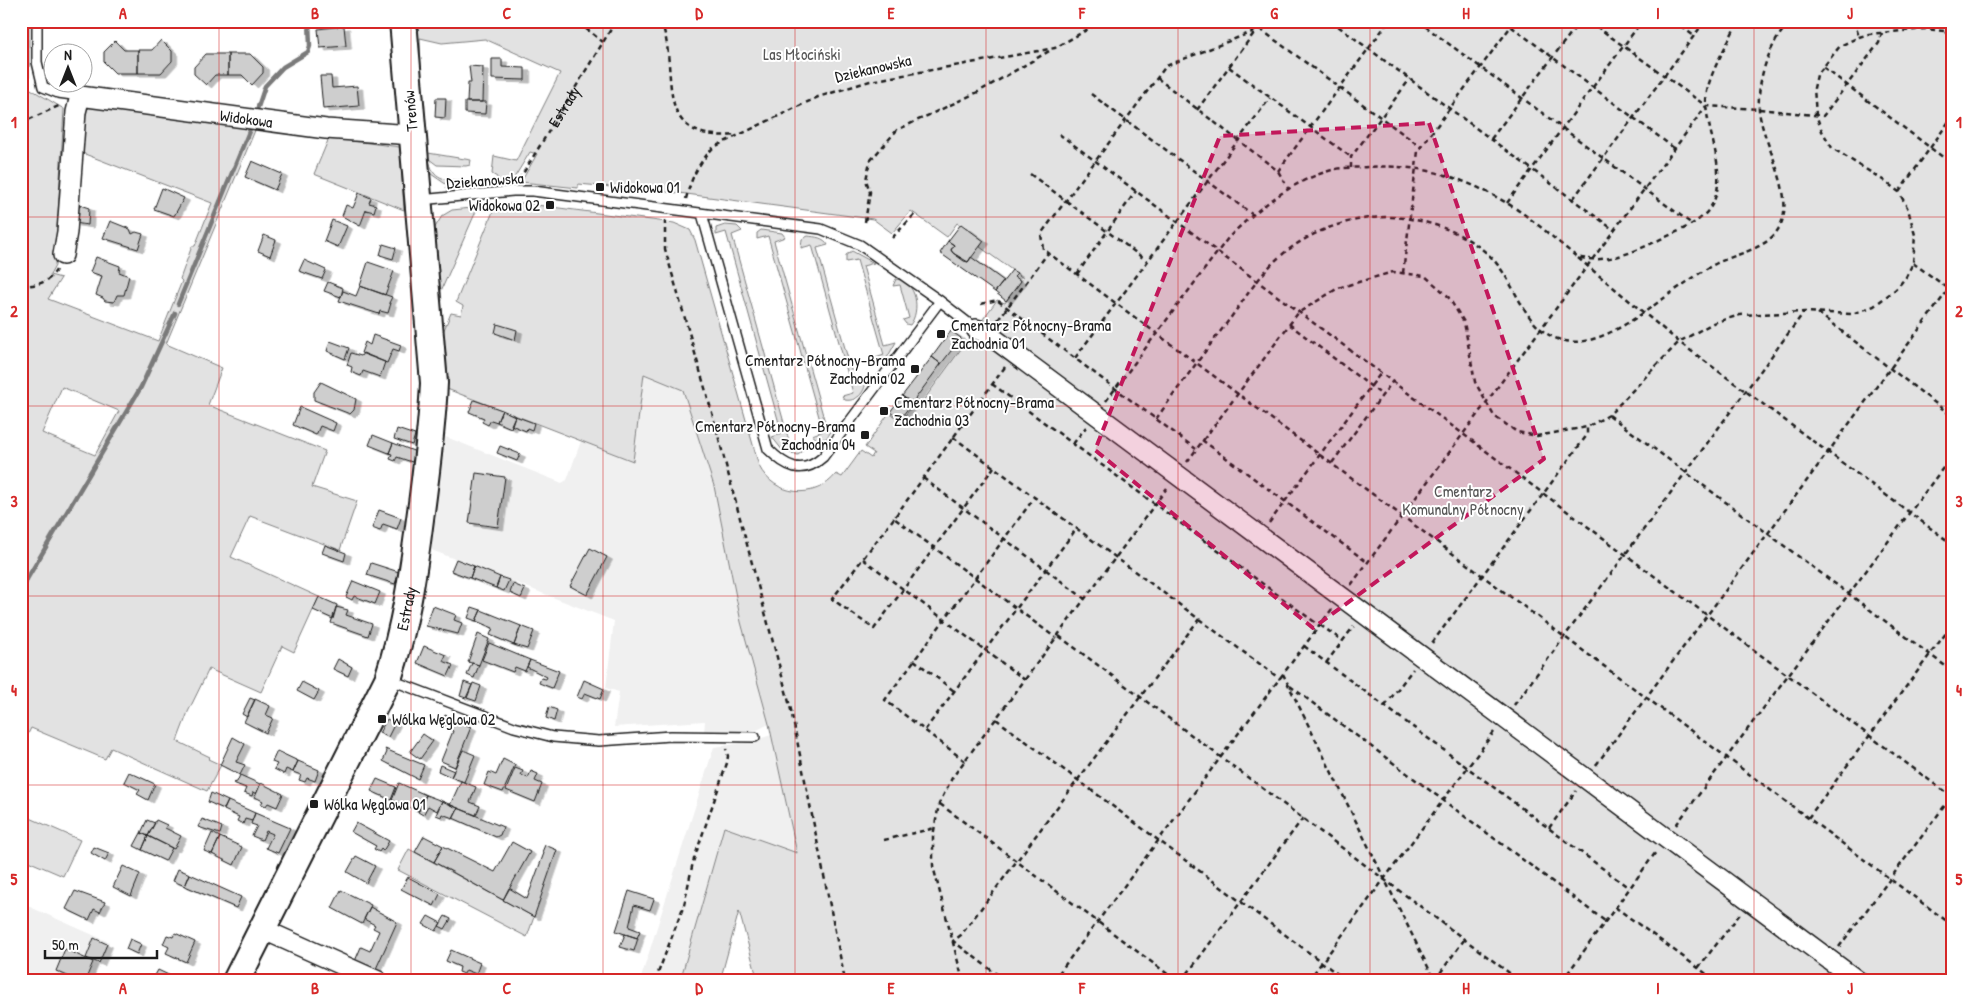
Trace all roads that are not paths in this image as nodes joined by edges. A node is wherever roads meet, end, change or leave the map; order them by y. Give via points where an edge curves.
1 (37, 21) edge
2 (403, 21) edge
3 (80, 96) junction
4 (412, 135) junction
5 (418, 200) junction
6 (702, 214) junction
7 (63, 254) road end
8 (940, 301) junction
9 (982, 332) joint
10 (388, 679) junction
11 (755, 737) dead end
12 (262, 929) junction
13 (236, 981) edge
14 (378, 981) edge
15 (1858, 981) edge

1 - 3 lane via 37,62 43,87
2 - 4 main road, Trenów
3 - 4 street, Widokowa via 326,129
3 - 7 street
4 - 5 main road, Trenów
5 - 6 lane, Dziekanowska via 513,191
5 - 10 main road, Estrady via 434,384 432,432 410,590 400,642
6 - 8 lane, Dziekanowska via 832,233 880,258
6 - 8 lane via 764,440 775,456 793,467 814,465 823,457
8 - 9 lane, Dziekanowska
9 - 15 street
10 - 11 lane via 514,727 553,738 599,741 671,736
10 - 12 main road, Estrady
12 - 13 main road, Estrady
12 - 14 street

